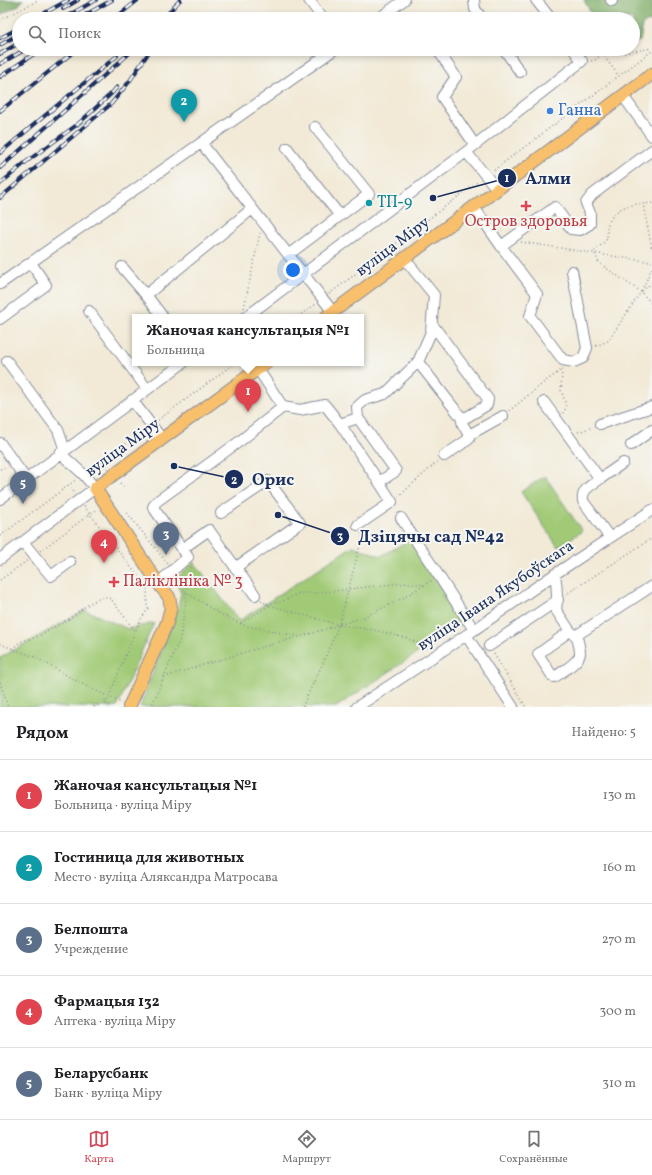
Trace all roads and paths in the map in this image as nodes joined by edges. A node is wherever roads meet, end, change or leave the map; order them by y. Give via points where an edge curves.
1 (39, 0) edge
2 (309, 0) edge
3 (404, 0) edge
4 (474, 0) edge
5 (536, 0) edge
6 (16, 12) edge
7 (318, 12) edge
8 (388, 12) edge
9 (477, 12) edge
10 (545, 12) edge
11 (12, 14) edge
12 (0, 20) edge
13 (652, 48) edge
14 (640, 50) edge
15 (652, 52) edge
16 (325, 56) edge
17 (442, 56) edge
18 (509, 56) edge
19 (578, 56) edge
20 (600, 56) edge
21 (604, 56) edge
22 (582, 61) junction
23 (520, 72) dead end
24 (652, 74) edge
25 (620, 76) junction
26 (623, 96) junction
27 (315, 127) dead end
28 (652, 136) edge
29 (202, 144) junction
30 (475, 145) junction
31 (287, 148) dead end
32 (652, 150) edge
33 (466, 152) junction
34 (486, 176) junction
35 (497, 189) junction
36 (652, 203) edge
37 (643, 204) junction
38 (474, 206) junction
39 (252, 208) junction
40 (340, 216) junction
41 (263, 222) junction
42 (651, 238) edge
43 (505, 243) junction
44 (652, 248) edge
45 (594, 252) junction
46 (288, 255) junction
47 (404, 258) junction
48 (652, 262) edge
49 (31, 263) junction
50 (122, 267) dead end
51 (652, 268) edge
52 (572, 271) dead end
53 (304, 274) junction
54 (652, 283) edge
55 (0, 284) edge
56 (641, 292) junction
57 (146, 295) junction
58 (323, 299) junction
59 (652, 304) edge
60 (89, 311) dead end
61 (245, 313) edge
62 (160, 314) edge
63 (302, 314) edge
64 (329, 314) edge
65 (0, 319) edge
66 (432, 324) junction
67 (587, 348) junction
68 (7, 361) dead end
69 (418, 362) junction
70 (573, 362) junction
71 (179, 366) edge
72 (231, 366) edge
73 (262, 366) edge
74 (562, 370) junction
75 (146, 389) junction
76 (132, 400) junction
77 (544, 402) dead end
78 (283, 407) junction
79 (652, 407) edge
80 (503, 416) joint
81 (461, 417) junction
82 (358, 418) junction
83 (556, 419) junction
84 (340, 424) junction
85 (600, 424) joint
86 (152, 425) junction
87 (652, 430) edge
88 (469, 435) junction
89 (569, 436) junction
90 (162, 439) junction
91 (0, 443) edge
92 (631, 444) dead end
93 (63, 452) junction
94 (444, 456) joint
95 (623, 463) dead end
96 (83, 474) junction
97 (26, 479) junction
98 (600, 479) junction
99 (379, 482) junction
100 (95, 488) junction
101 (0, 499) edge
102 (392, 502) junction
103 (652, 510) edge
104 (220, 513) dead end
105 (401, 518) dead end
106 (358, 525) joint
107 (0, 536) edge
108 (610, 538) junction
109 (652, 538) edge
110 (23, 542) junction
111 (185, 553) junction
112 (34, 555) junction
113 (0, 559) edge
114 (70, 562) dead end
115 (235, 568) junction
116 (555, 574) junction
117 (439, 576) junction
118 (0, 580) edge
119 (158, 583) junction
120 (425, 585) junction
121 (652, 586) edge
122 (348, 589) junction
123 (255, 595) joint
124 (558, 600) junction
125 (266, 604) junction
126 (270, 605) junction
127 (240, 623) junction
128 (339, 625) junction
129 (135, 631) junction
130 (470, 632) junction
131 (300, 636) junction
132 (0, 644) edge
133 (489, 646) joint
134 (430, 648) dead end
135 (12, 649) junction
136 (164, 677) dead end
137 (0, 682) edge
138 (109, 697) junction
139 (108, 700) junction
140 (130, 706) edge
141 (8, 707) edge
142 (94, 707) edge
143 (105, 707) edge
144 (303, 707) edge
145 (357, 707) edge
146 (513, 707) edge
147 (526, 707) edge

1 - 6 path
2 - 7 street
3 - 8 street
4 - 9 street
5 - 10 street
11 - 12 path
13 - 14 path
15 - 25 path
16 - 29 street
17 - 30 street via 456,77 442,97
18 - 23 street
19 - 22 street
20 - 22 path via 595,60
21 - 25 path
22 - 30 street
24 - 26 main road, вуліца Міру
25 - 34 path
26 - 28 street
26 - 35 main road, вуліца Міру
27 - 40 street via 369,194
29 - 39 street
29 - 49 street
30 - 33 street
31 - 40 street
32 - 43 street via 592,195 586,203 590,213 590,224 580,230 571,229 556,207
33 - 34 street
33 - 53 street
34 - 35 street
34 - 58 path
35 - 38 main road, вуліца Міру
36 - 37 path
37 - 42 path
37 - 45 path via 621,208 614,214 608,223 607,238
38 - 43 street
38 - 47 main road, вуліца Міру
39 - 41 street
39 - 57 street
40 - 46 street
41 - 46 street
41 - 61 path
42 - 44 path
43 - 45 path
43 - 70 street via 537,294 530,316 563,360
45 - 48 path
45 - 56 path via 600,262
46 - 53 street
47 - 64 main road, вуліца Міру
47 - 66 street via 434,295
49 - 55 street
49 - 65 street via 46,285
50 - 57 street
51 - 56 path
52 - 67 street
53 - 58 street
53 - 61 street
54 - 56 path
56 - 59 path
56 - 67 path via 608,341
57 - 62 street
58 - 63 path
58 - 64 street
60 - 75 street
66 - 69 street
66 - 81 street via 488,399 487,405 467,417
67 - 70 street via 583,358
68 - 93 street via 58,430
69 - 81 street
69 - 82 street via 385,394 365,400 357,407
70 - 74 path
71 - 75 street
72 - 86 path
73 - 78 street
73 - 90 main road, вуліца Міру
74 - 80 path
74 - 83 path via 561,390 566,408
75 - 76 street
76 - 86 street
76 - 93 street
77 - 83 street
78 - 84 street via 300,410 325,405
78 - 111 street via 153,506
79 - 85 street
80 - 88 street
81 - 88 street
82 - 84 street
82 - 99 street via 396,471
83 - 89 street
84 - 99 street
85 - 89 path
86 - 90 street
86 - 96 path
87 - 92 street
88 - 94 street via 469,439
89 - 98 street
90 - 100 main road, вуліца Міру
91 - 97 street
93 - 96 street
93 - 97 street
94 - 102 path
95 - 98 street
96 - 100 street
96 - 107 path
97 - 101 street
98 - 108 street via 585,490 582,496
99 - 102 street
100 - 110 street, вуліца Міру
100 - 119 main road
102 - 106 street
103 - 108 street, вуліца Івана Якубоўскага
104 - 115 street via 268,481 300,523
105 - 117 street
106 - 122 path via 362,538
108 - 116 street, вуліца Івана Якубоўскага
109 - 124 path
110 - 112 street
110 - 113 street, вуліца Міру
111 - 115 street via 209,530
111 - 119 street
111 - 127 path via 190,565 186,592
112 - 114 street via 51,576
112 - 118 path
112 - 129 path via 90,514 147,588 148,609
115 - 123 street
116 - 124 street
116 - 130 street, вуліца Івана Якубоўскага
117 - 120 path
117 - 130 street
119 - 140 main road via 169,597 171,607
120 - 122 path via 410,583
120 - 128 path via 364,617
121 - 124 street via 580,633 573,634 556,610
122 - 125 path via 298,594 281,602
122 - 128 path
123 - 125 path
124 - 133 street
125 - 126 path
126 - 127 path
126 - 128 path
127 - 131 path
128 - 131 path
128 - 134 path via 406,638
128 - 144 path
129 - 135 path via 111,599 106,597 100,598 39,636 20,642
129 - 138 path
130 - 145 street, вуліца Івана Якубоўскага
130 - 146 street
131 - 136 path
132 - 135 path
133 - 147 path
135 - 138 path via 33,656
137 - 141 path
138 - 139 path
138 - 140 path
139 - 142 path
139 - 143 path

